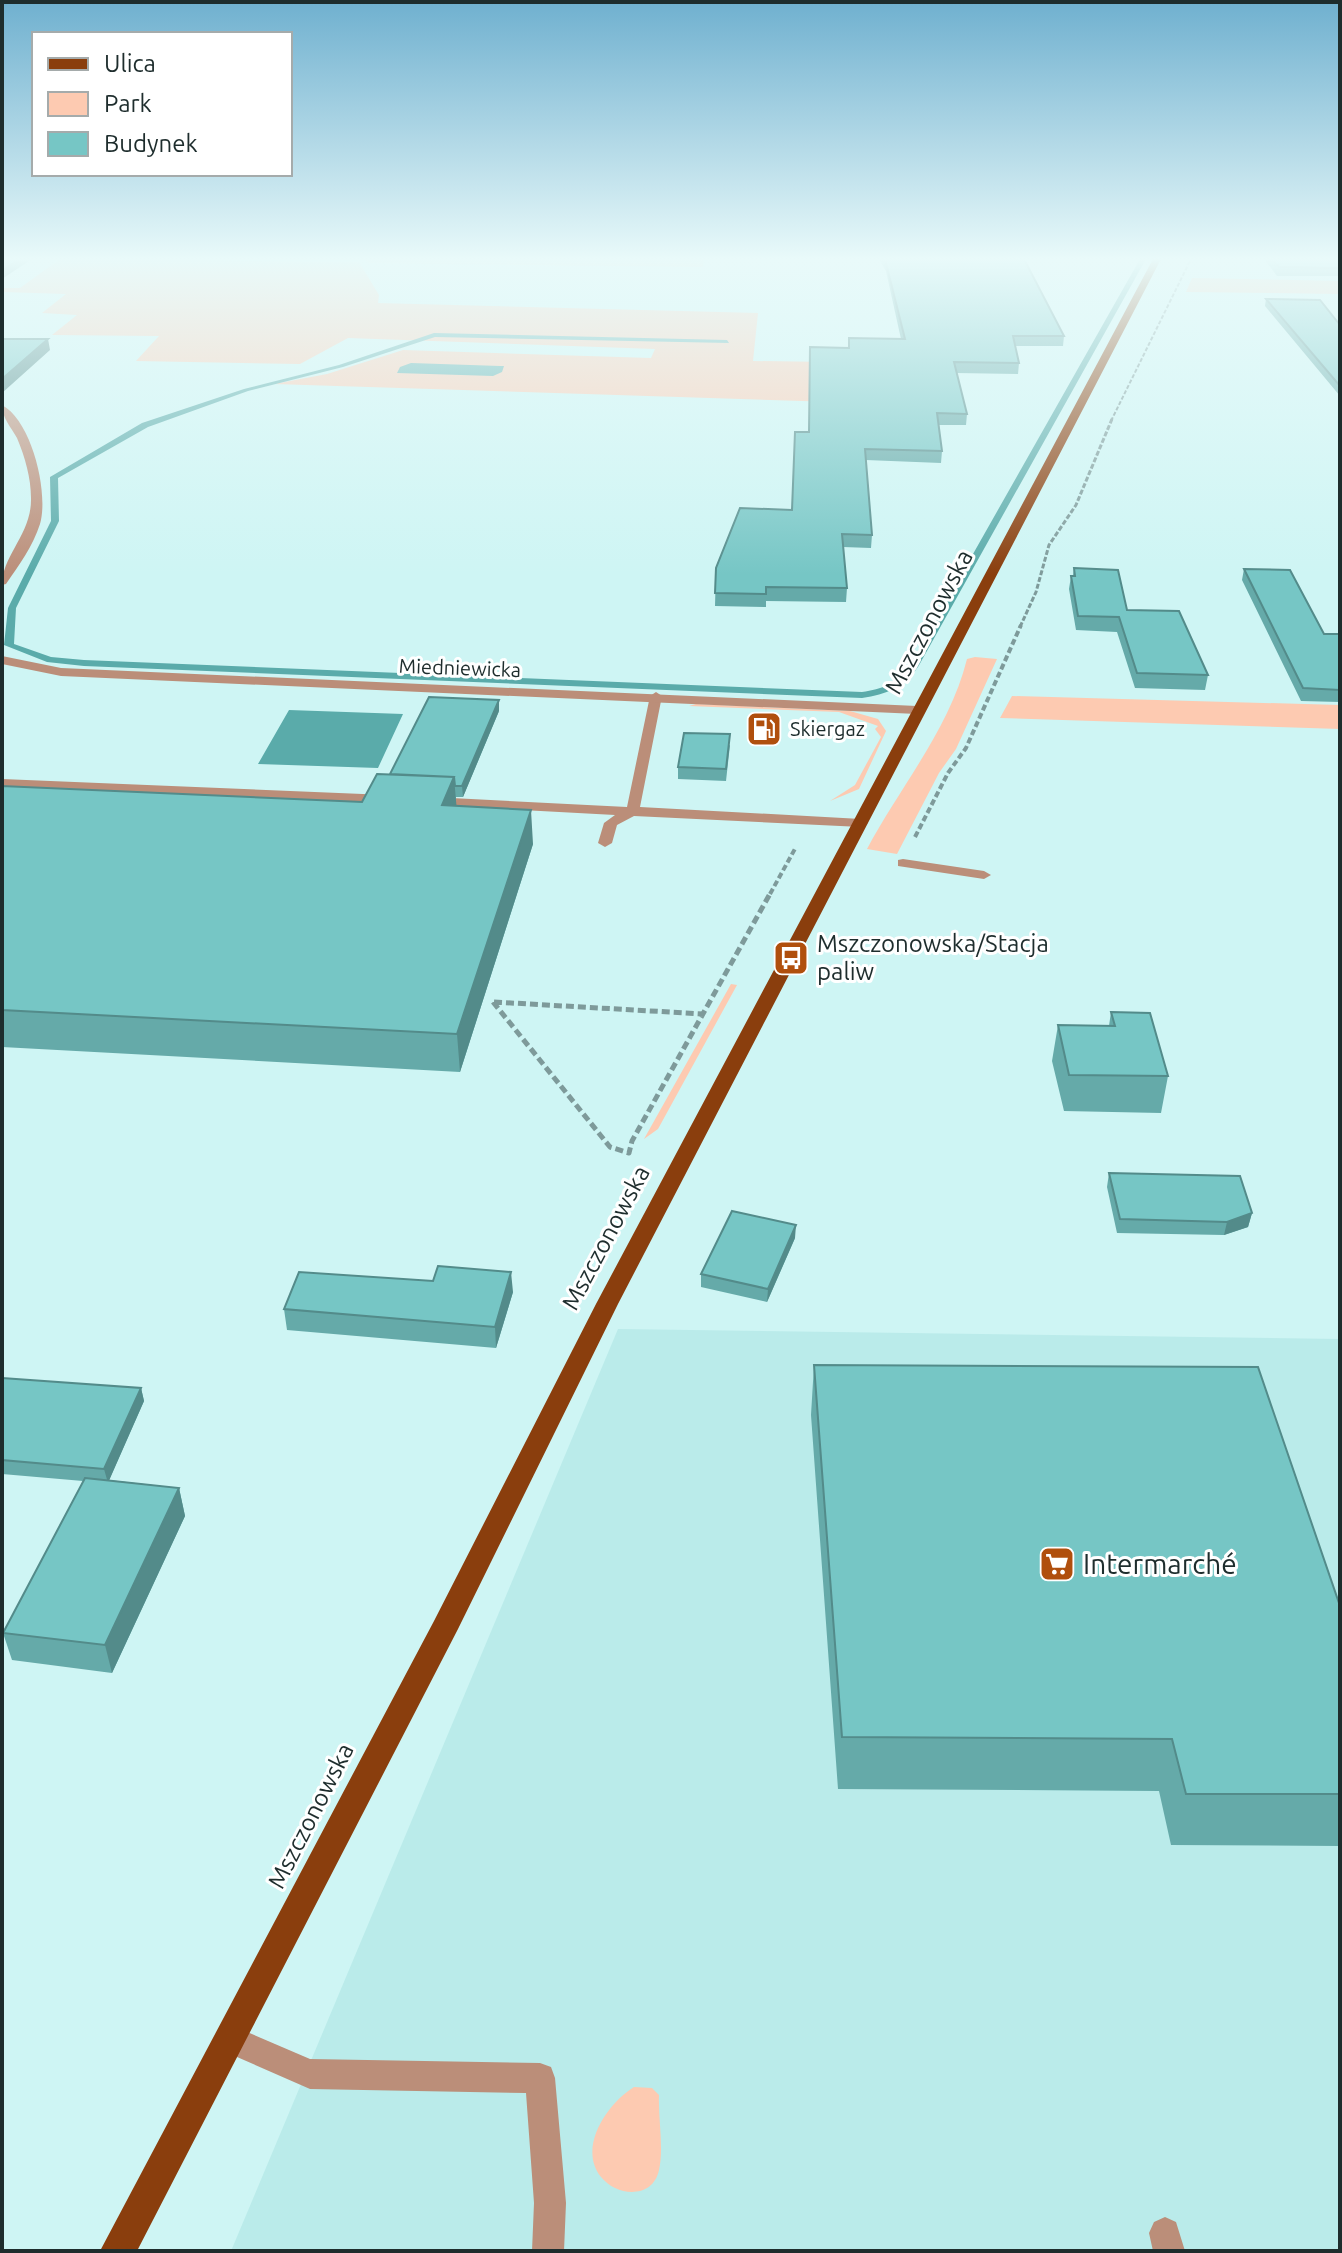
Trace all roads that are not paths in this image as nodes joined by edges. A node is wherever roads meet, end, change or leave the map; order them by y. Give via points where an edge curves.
1 (1101, 364) edge
2 (2, 408) edge
3 (2, 581) edge
4 (2, 660) edge
5 (656, 696) junction
6 (917, 710) junction
7 (2, 783) edge
8 (396, 800) edge
9 (412, 801) edge
10 (633, 810) junction
11 (861, 823) junction
12 (605, 843) dead end
13 (903, 863) road end
14 (984, 875) dead end
15 (231, 2040) junction
16 (118, 2251) edge
17 (548, 2251) edge

1 - 6 main road, Mszczonowska
2 - 3 street via 24,443 39,489 39,505 23,548
4 - 5 street, Miedniewicka via 61,672
5 - 6 street, Miedniewicka
5 - 10 lane
6 - 11 main road, Mszczonowska
7 - 8 lane
9 - 10 lane
10 - 11 lane
10 - 12 lane via 611,823
11 - 15 main road, Mszczonowska via 587,1343
13 - 14 lane
15 - 16 main road, Mszczonowska
15 - 17 lane via 310,2074 540,2078 550,2203

